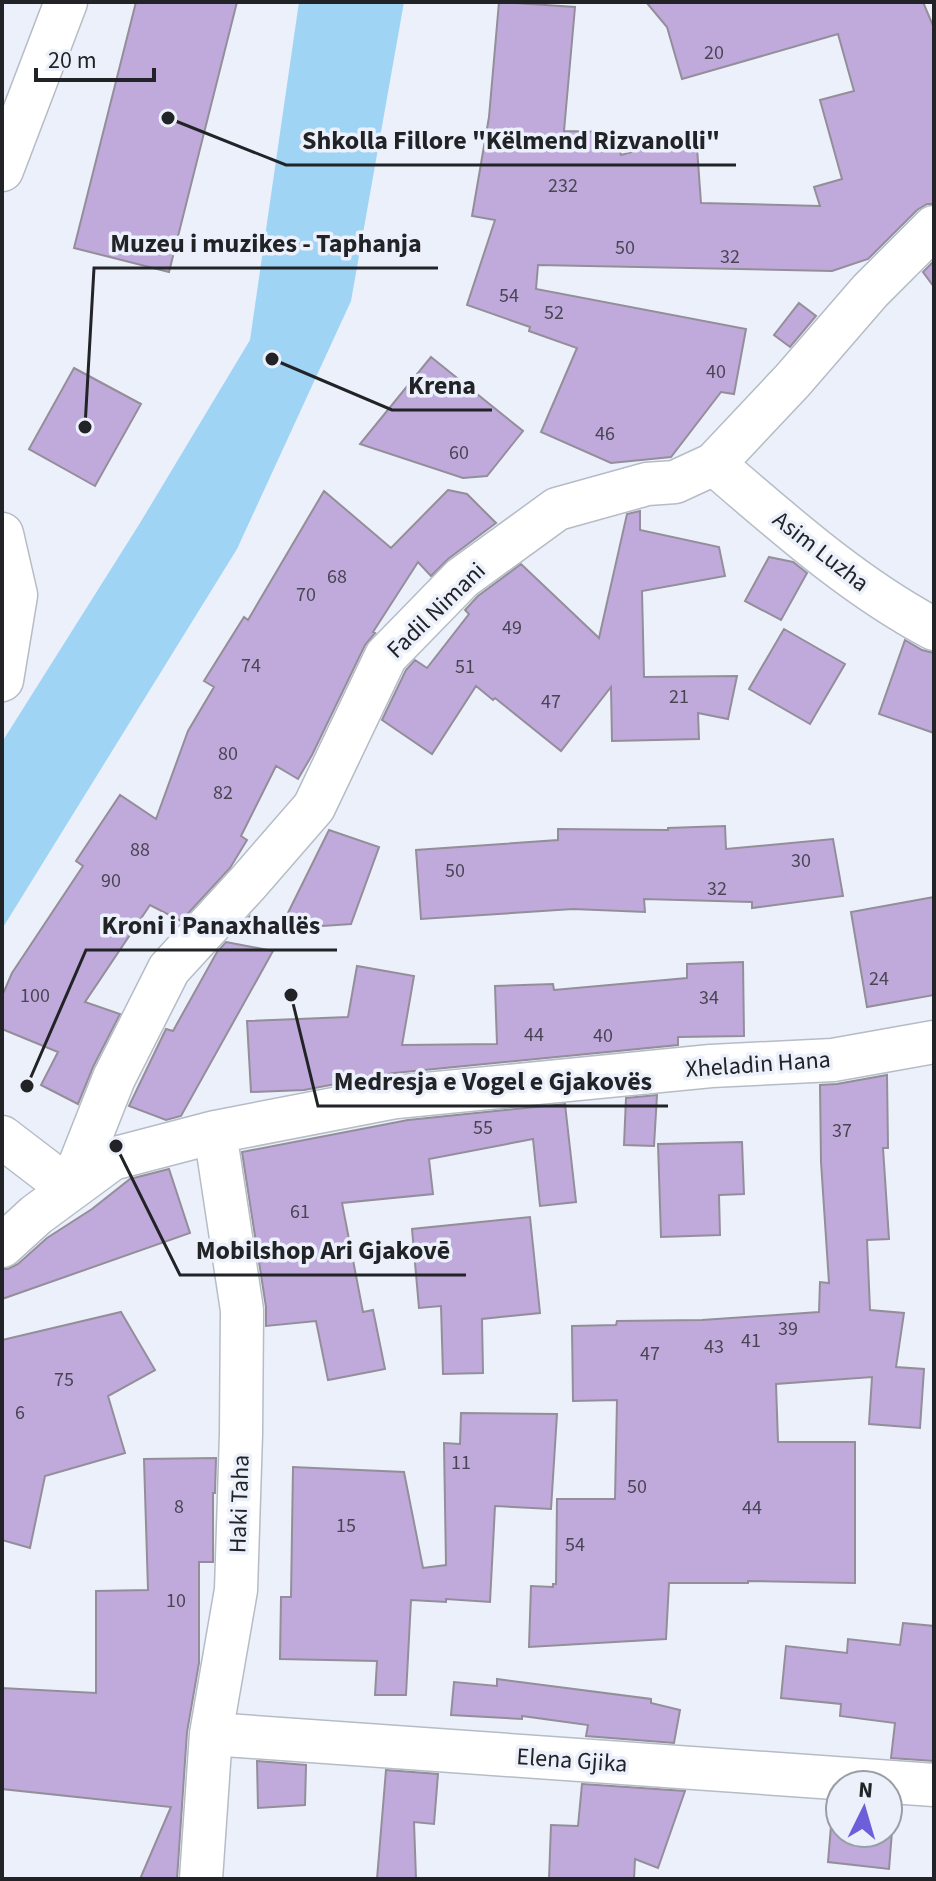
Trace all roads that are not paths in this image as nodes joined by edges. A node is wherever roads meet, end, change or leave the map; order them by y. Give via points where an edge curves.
1 (66, 2) edge
2 (2, 170) edge
3 (934, 227) edge
4 (714, 464) junction
5 (2, 534) edge
6 (934, 629) edge
7 (2, 680) edge
8 (934, 1042) edge
9 (215, 1132) junction
10 (2, 1137) edge
11 (70, 1189) junction
12 (2, 1246) edge
13 (211, 1734) junction
14 (934, 1785) edge
15 (200, 1878) edge

1 - 2 street
3 - 4 street, Fadil Nimani
4 - 6 street, Asim Luzha via 857,582
4 - 11 street, Fadil Nimani via 675,482 647,484 557,509 462,578 386,656 314,807 169,969 114,1078
5 - 7 street via 16,595
8 - 9 street, Xheladin Hana via 833,1060 711,1066 396,1097
9 - 11 street, Xheladin Hana via 112,1159
9 - 13 street, Haki Taha via 242,1310 236,1590
10 - 11 street
11 - 12 street, Xheladin Hana
13 - 14 street, Elena Gjika
13 - 15 street, Haki Taha

